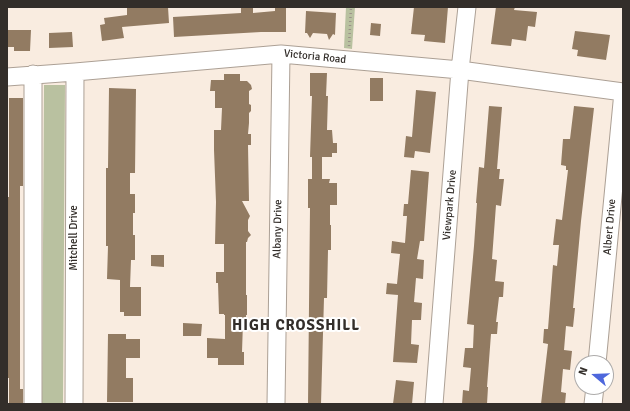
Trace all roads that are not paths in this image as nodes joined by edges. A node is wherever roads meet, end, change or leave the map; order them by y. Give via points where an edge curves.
1 (467, 7) edge
2 (281, 54) junction
3 (460, 70) junction
4 (75, 72) junction
5 (33, 74) junction
6 (7, 77) edge
7 (623, 92) edge
8 (598, 355) edge
9 (33, 404) edge
10 (74, 404) edge
11 (276, 404) edge
12 (434, 404) edge

1 - 3 street, Viewpark Drive
2 - 3 street, Victoria Road
2 - 4 street, Victoria Road
2 - 11 street, Albany Drive
3 - 7 street, Victoria Road
3 - 12 street, Viewpark Drive
4 - 5 street, Victoria Road
4 - 10 street, Mitchell Drive
5 - 6 street, Victoria Road
5 - 9 street
7 - 8 street, Albert Drive

